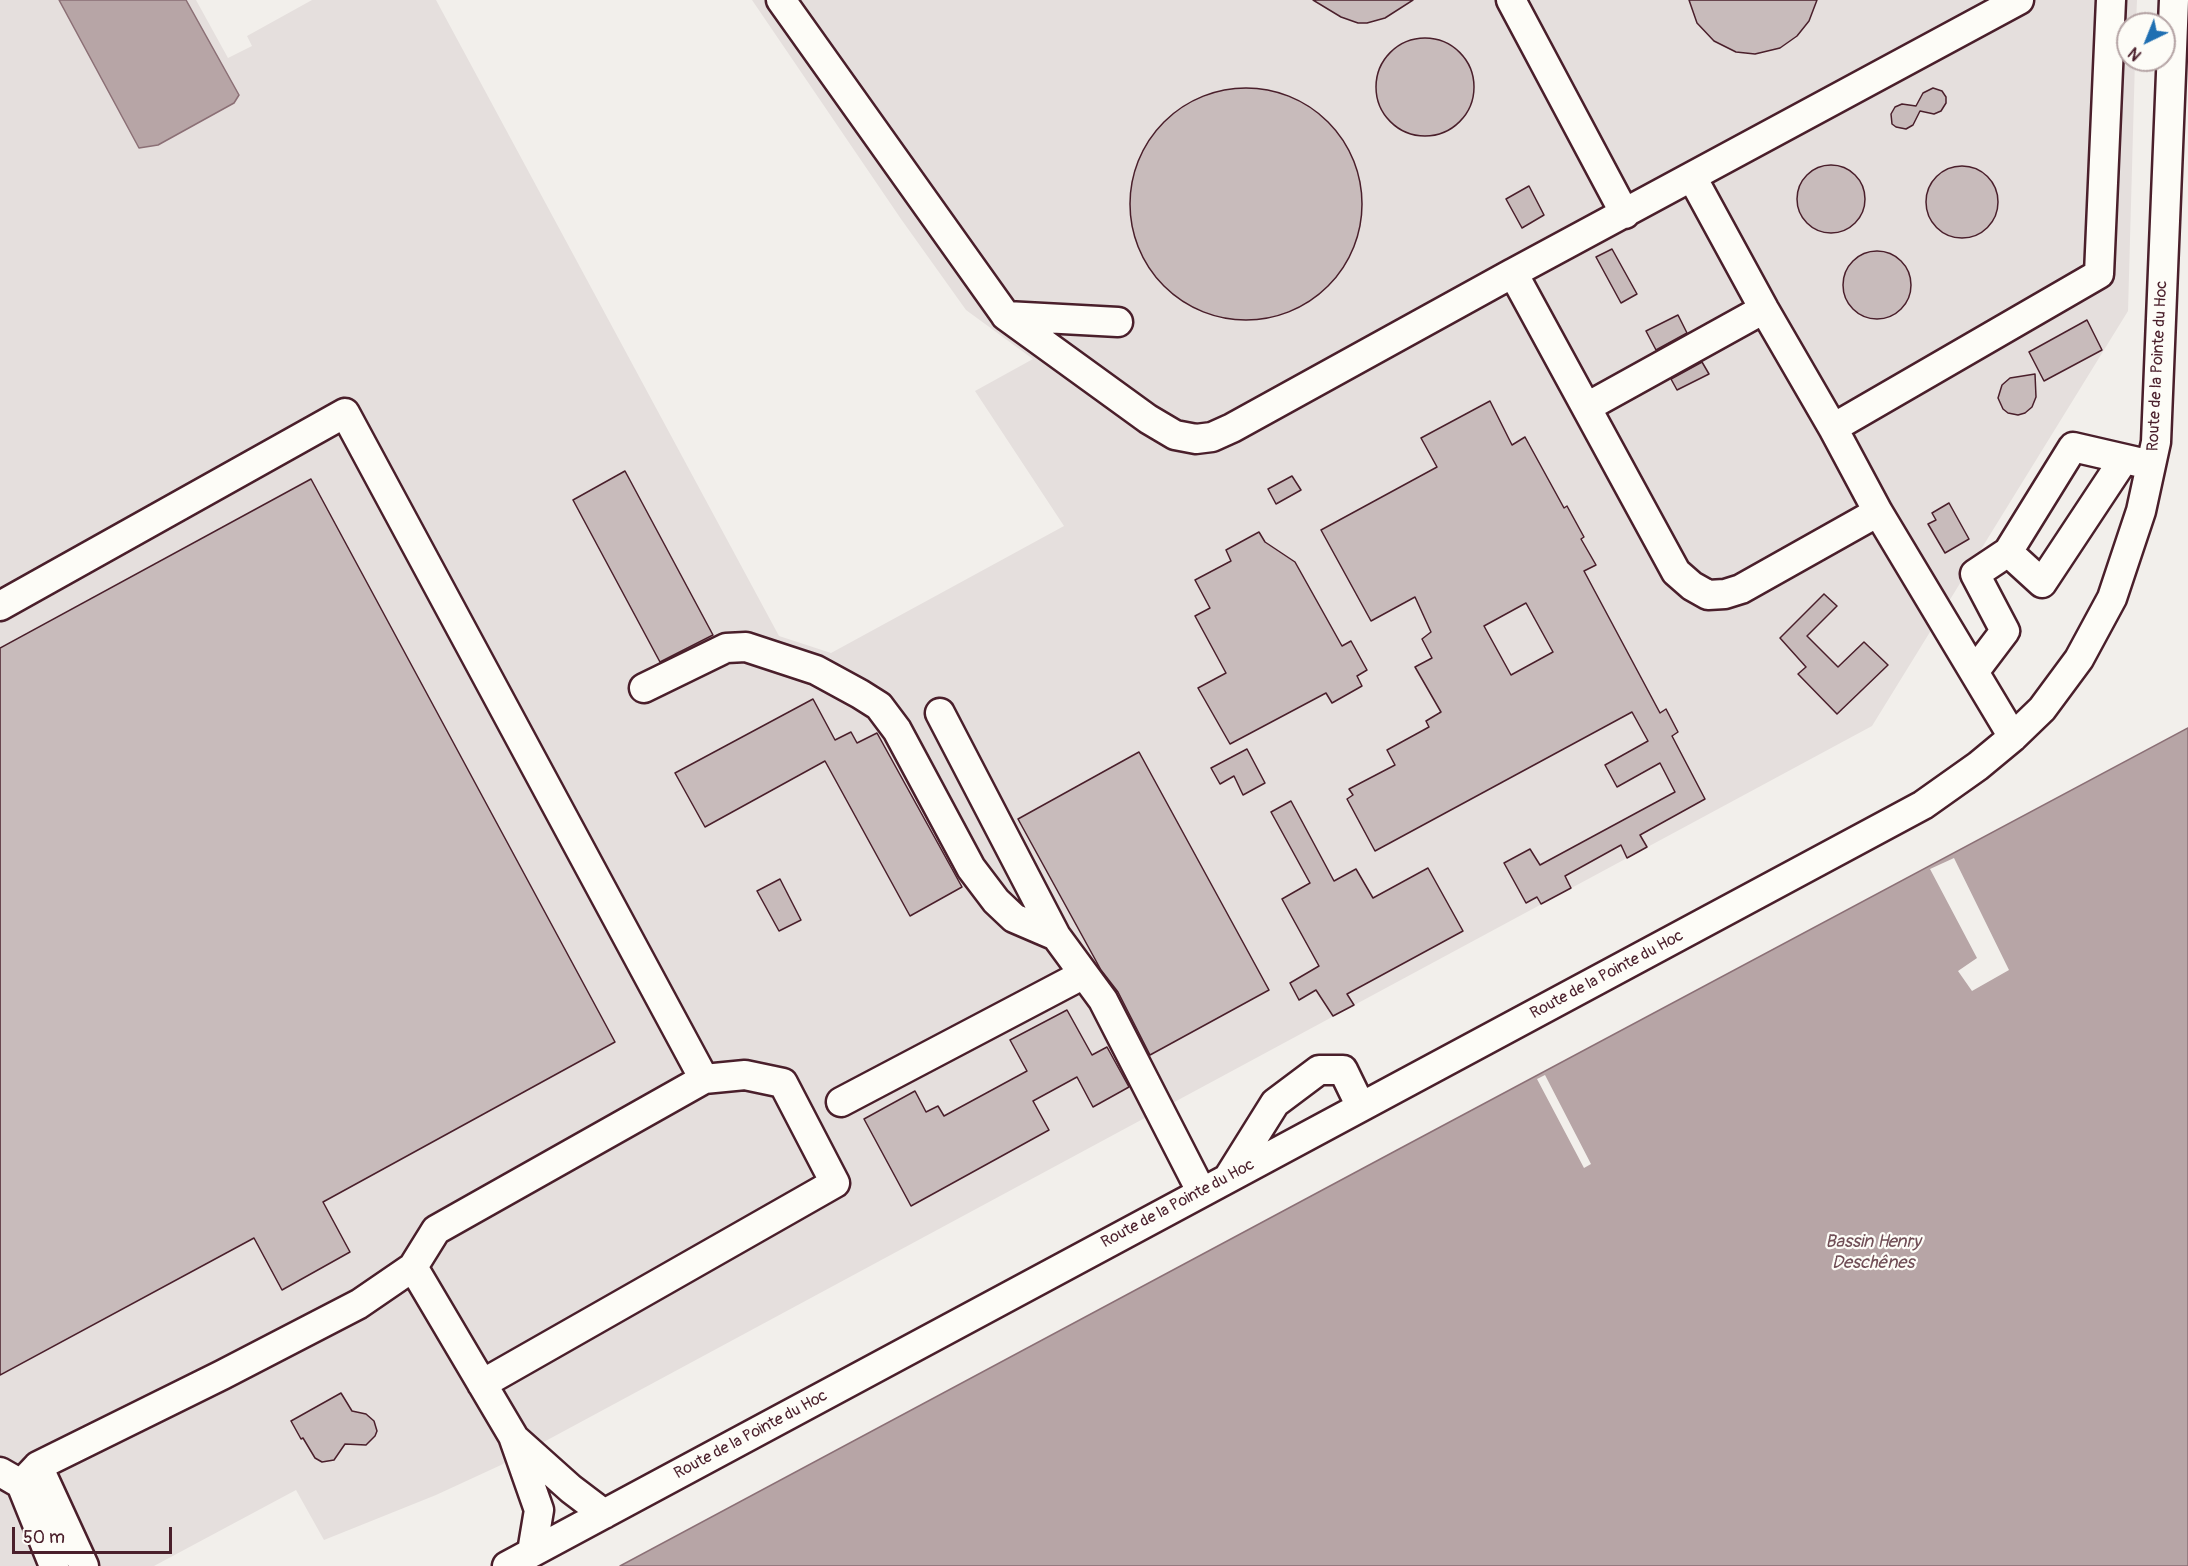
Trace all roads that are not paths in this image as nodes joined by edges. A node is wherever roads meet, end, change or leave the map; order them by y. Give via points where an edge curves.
1 (782, 0) edge
2 (1511, 0) edge
3 (2019, 0) edge
4 (2111, 0) edge
5 (2171, 1) edge
6 (1692, 177) junction
7 (1625, 214) junction
8 (1513, 273) junction
9 (1764, 309) junction
10 (1006, 316) junction
11 (1118, 322) dead end
12 (1587, 407) junction
13 (1833, 428) junction
14 (2138, 462) junction
15 (1878, 512) junction
16 (2008, 552) junction
17 (0, 606) edge
18 (1974, 672) junction
19 (644, 688) dead end
20 (940, 713) dead end
21 (2013, 737) junction
22 (1056, 936) junction
23 (1084, 974) junction
24 (704, 1079) junction
25 (841, 1102) dead end
26 (1361, 1107) junction
27 (1229, 1176) junction
28 (1201, 1191) junction
29 (413, 1267) junction
30 (482, 1384) junction
31 (513, 1436) junction
32 (20, 1474) edge
33 (604, 1514) junction
34 (532, 1552) junction
35 (54, 1566) edge
36 (84, 1566) edge
37 (507, 1566) edge

1 - 10 street
2 - 7 street
3 - 6 street
4 - 13 street via 2099,274
5 - 14 street, Route de la Pointe du Hoc via 2156,442
6 - 7 street
6 - 9 street
7 - 8 street
8 - 10 street via 1232,428 1196,439 1175,435 1148,419
8 - 12 street
9 - 12 street
9 - 13 street
10 - 11 street
12 - 15 street via 1676,572 1708,595 1741,589
13 - 15 street
14 - 16 street via 2073,447
14 - 16 street via 2042,583
14 - 21 street, Route de la Pointe du Hoc via 2142,511 2112,598 2079,659 2042,709
15 - 18 street
16 - 18 street via 1975,574 2005,631
17 - 24 street via 345,413
18 - 21 street
19 - 22 street via 726,648 746,647 816,670 860,694 879,706 897,729 971,868 996,901 1014,918
20 - 22 street
21 - 26 street, Route de la Pointe du Hoc via 1923,805
22 - 23 street
23 - 25 street
23 - 28 street via 1102,1000
24 - 29 street via 436,1230
24 - 30 street via 745,1075 783,1083 835,1183
26 - 27 street, Route de la Pointe du Hoc
26 - 27 street via 1343,1070 1319,1070 1275,1102
27 - 28 street, Route de la Pointe du Hoc
28 - 33 street, Route de la Pointe du Hoc
29 - 30 street
29 - 32 street via 360,1304
30 - 31 street
31 - 33 street
31 - 34 street via 539,1510
32 - 35 street
32 - 36 street
33 - 34 street, Route de la Pointe du Hoc
34 - 37 street, Route de la Pointe du Hoc

